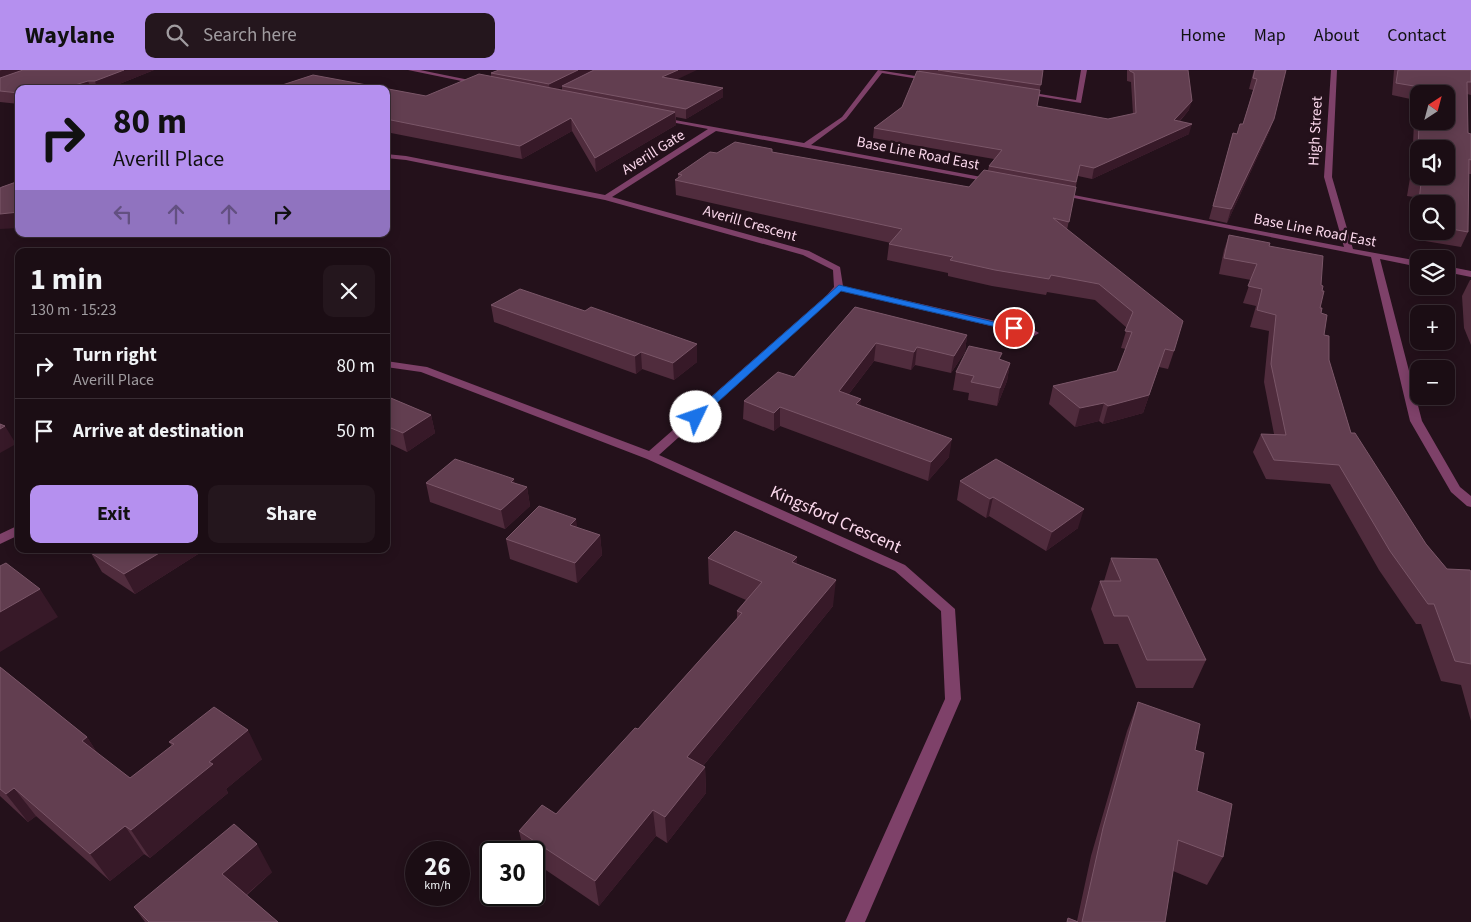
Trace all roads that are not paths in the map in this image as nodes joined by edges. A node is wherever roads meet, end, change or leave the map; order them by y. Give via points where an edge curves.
1 (411, 70) edge
2 (1084, 70) edge
3 (1334, 70) edge
4 (881, 71) edge
5 (937, 80) edge
6 (486, 84) edge
7 (1012, 92) edge
8 (648, 115) edge
9 (715, 128) junction
10 (806, 145) junction
11 (390, 156) edge
12 (1000, 182) edge
13 (1048, 192) edge
14 (606, 198) junction
15 (1349, 250) junction
16 (1375, 256) junction
17 (1410, 262) edge
18 (1455, 271) edge
19 (1471, 274) edge
20 (839, 288) junction
21 (1034, 333) dead end
22 (390, 365) edge
23 (651, 456) junction
24 (1471, 503) edge
25 (15, 531) edge
26 (0, 540) edge
27 (855, 922) edge

1 - 6 street
2 - 7 street via 1079,102
3 - 15 street, High Street via 1328,177
4 - 5 street
4 - 10 street via 844,118
8 - 9 street, Base Line Road East
9 - 10 street, Base Line Road East
9 - 14 street, Averill Gate
10 - 12 street, Base Line Road East
11 - 14 street, Averill Crescent
13 - 15 street, Base Line Road East
14 - 20 street, Averill Crescent via 806,253 837,269
15 - 16 street, Base Line Road East
16 - 17 street, Base Line Road East
16 - 24 street via 1416,421 1456,489
18 - 19 street
20 - 21 street
20 - 23 street
22 - 23 street, Kingsford Crescent via 423,369
23 - 27 street, Kingsford Crescent via 900,568 948,609 953,699
25 - 26 street

